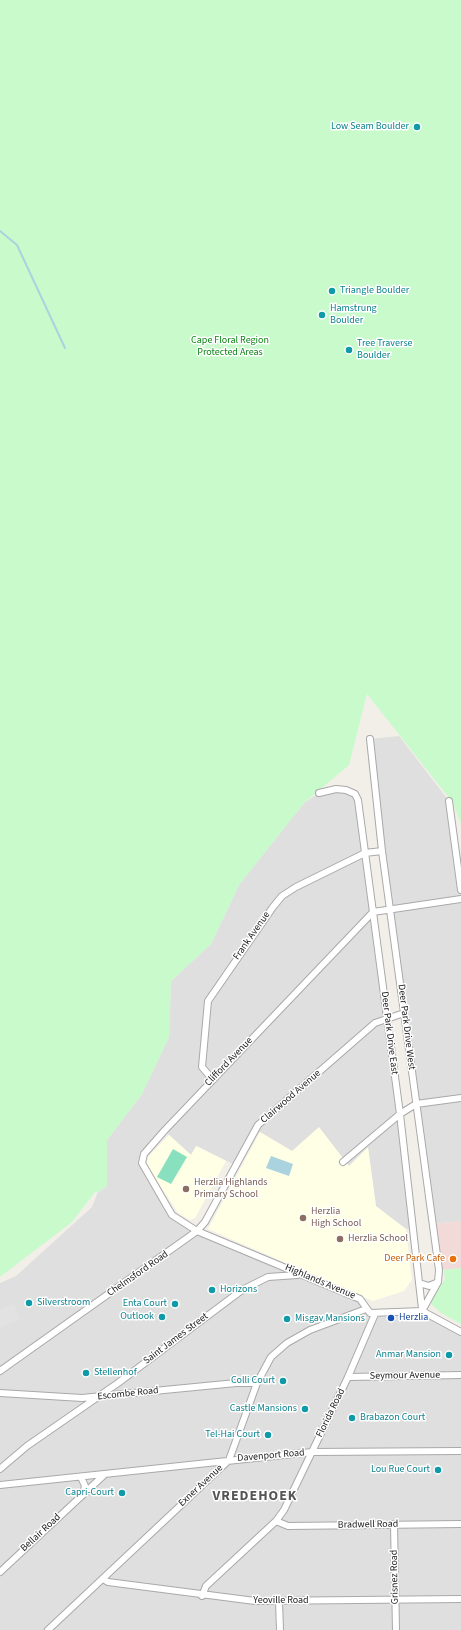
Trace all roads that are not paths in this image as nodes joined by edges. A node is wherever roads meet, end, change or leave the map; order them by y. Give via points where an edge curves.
1 (370, 739) dead end
2 (319, 793) dead end
3 (449, 801) dead end
4 (382, 851) junction
5 (364, 853) junction
6 (461, 890) edge
7 (461, 899) edge
8 (390, 909) junction
9 (373, 912) junction
10 (404, 1013) junction
11 (386, 1019) junction
12 (212, 1080) junction
13 (461, 1098) edge
14 (416, 1104) junction
15 (400, 1114) junction
16 (343, 1162) dead end
17 (197, 1231) junction
18 (303, 1275) junction
19 (438, 1282) junction
20 (419, 1283) junction
21 (366, 1309) junction
22 (422, 1311) junction
23 (375, 1314) junction
24 (461, 1332) edge
25 (0, 1371) edge
26 (461, 1375) edge
27 (348, 1377) junction
28 (257, 1383) junction
29 (0, 1393) edge
30 (97, 1397) junction
31 (461, 1451) edge
32 (312, 1452) junction
33 (229, 1460) junction
34 (0, 1469) edge
35 (105, 1474) junction
36 (82, 1477) junction
37 (0, 1479) edge
38 (10, 1484) junction
39 (0, 1485) edge
40 (82, 1494) junction
41 (276, 1521) junction
42 (394, 1524) junction
43 (461, 1524) edge
44 (0, 1572) edge
45 (104, 1579) junction
46 (202, 1596) junction
47 (461, 1599) edge
48 (395, 1600) junction
49 (279, 1601) junction
50 (48, 1630) edge
51 (280, 1630) edge
52 (396, 1630) edge

1 - 4 street, Deer Park Drive West
2 - 5 street, Deer Park Drive East via 342,789 357,796
3 - 6 street
4 - 5 street, Frank Avenue
4 - 8 street, Deer Park Drive West
5 - 9 street, Deer Park Drive East
5 - 12 street, Frank Avenue via 282,896 211,995 206,1009 202,1063 204,1072
7 - 8 street
8 - 9 street
8 - 10 street, Deer Park Drive West
9 - 11 street, Deer Park Drive East
9 - 12 street, Clifford Avenue
10 - 11 street, Clairwood Avenue
10 - 14 street, Deer Park Drive West
11 - 15 street, Deer Park Drive East
11 - 17 street, Clairwood Avenue via 375,1023 258,1125 205,1222
12 - 17 street, Clifford Avenue via 148,1149 142,1159 145,1170 172,1215
13 - 14 street
14 - 15 street
14 - 19 street, Deer Park Drive West via 439,1270
15 - 16 street
15 - 20 street, Deer Park Drive East
17 - 18 street, Highlands Avenue
17 - 25 street, Chelmsford Road
18 - 21 street, Highlands Avenue via 360,1299
18 - 30 street, Saint James Street via 281,1275 255,1282
19 - 20 street via 429,1286
19 - 22 street, Deer Park Drive West
20 - 22 street, Deer Park Drive East
21 - 23 street, Highlands Avenue
21 - 28 street, Exner Avenue via 310,1330 287,1343 271,1357
22 - 23 street
22 - 24 street
23 - 27 street, Florida Road
26 - 27 street, Seymour Avenue
27 - 32 street, Florida Road
28 - 30 street, Escombe Road
28 - 33 street, Exner Avenue
29 - 30 street, Escombe Road
30 - 34 street, Saint James Street via 27,1446
31 - 32 street, Davenport Road
32 - 33 street, Davenport Road
32 - 41 street, Florida Road via 284,1510
33 - 35 street, Davenport Road via 212,1464
33 - 45 street, Exner Avenue
35 - 36 street, Davenport Road
35 - 40 street, Bellair Road
36 - 38 street, Davenport Road
36 - 40 street via 85,1486
37 - 38 street
38 - 39 street, Davenport Road
40 - 44 street, Bellair Road
41 - 42 street, Bradwell Road via 288,1526
41 - 46 street, Florida Road via 206,1586
42 - 43 street, Bradwell Road
42 - 48 street, Grisnez Road
45 - 46 street, Yeoville Road via 108,1582
45 - 50 street, Exner Avenue
46 - 49 street, Yeoville Road
47 - 48 street, Yeoville Road
48 - 49 street, Yeoville Road
48 - 52 street, Grisnez Road
49 - 51 street

